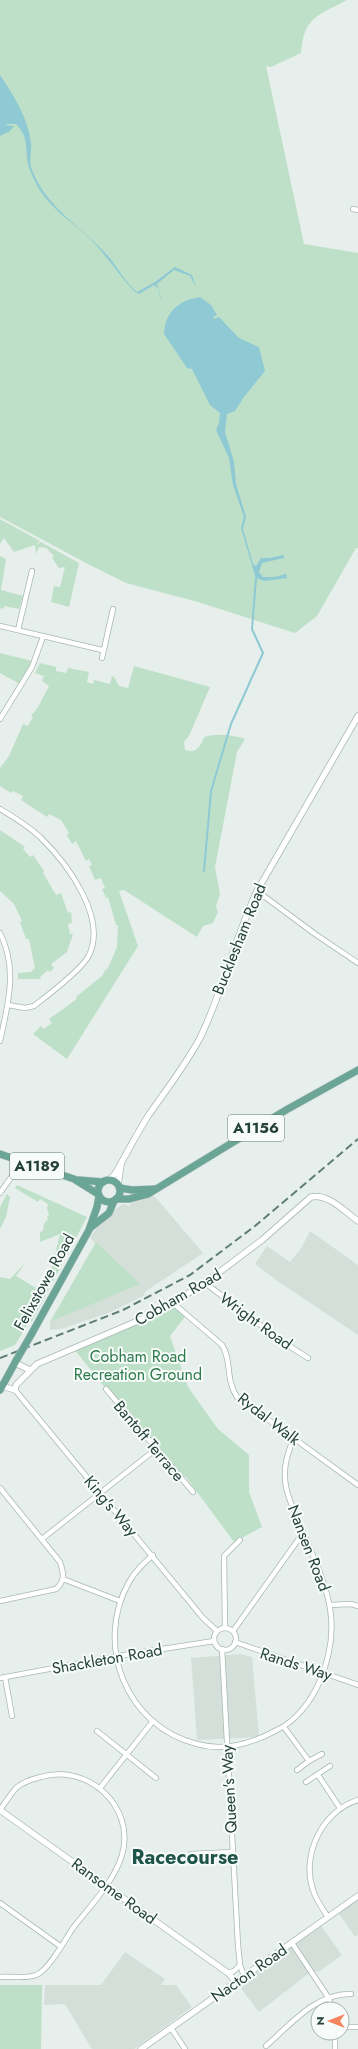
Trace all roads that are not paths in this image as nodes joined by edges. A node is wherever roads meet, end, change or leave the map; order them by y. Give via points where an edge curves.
1 (32, 571) dead end
2 (113, 609) dead end
3 (0, 626) edge
4 (18, 630) junction
5 (43, 637) junction
6 (102, 650) junction
7 (102, 658) dead end
8 (358, 716) edge
9 (0, 719) edge
10 (0, 809) edge
11 (257, 890) junction
12 (0, 933) edge
13 (358, 963) edge
14 (8, 1005) junction
15 (0, 1041) edge
16 (358, 1070) edge
17 (0, 1154) edge
18 (22, 1162) junction
19 (121, 1163) junction
20 (74, 1179) junction
21 (106, 1181) junction
22 (119, 1186) junction
23 (155, 1189) junction
24 (0, 1193) edge
25 (99, 1195) junction
26 (115, 1200) junction
27 (358, 1221) edge
28 (89, 1230) junction
29 (205, 1283) junction
30 (173, 1303) junction
31 (308, 1358) dead end
32 (16, 1361) junction
33 (30, 1370) junction
34 (1, 1388) edge
35 (106, 1389) dead end
36 (15, 1390) junction
37 (294, 1439) junction
38 (156, 1449) junction
39 (358, 1485) edge
40 (0, 1488) edge
41 (100, 1492) junction
42 (193, 1492) dead end
43 (304, 1533) junction
44 (42, 1539) junction
45 (240, 1540) dead end
46 (153, 1555) junction
47 (63, 1579) junction
48 (120, 1601) junction
49 (0, 1602) edge
50 (330, 1605) junction
51 (358, 1606) edge
52 (225, 1628) junction
53 (217, 1631) junction
54 (233, 1631) junction
55 (214, 1641) junction
56 (235, 1642) junction
57 (222, 1649) junction
58 (116, 1656) junction
59 (324, 1673) junction
60 (2, 1678) edge
61 (358, 1685) edge
62 (12, 1716) dead end
63 (153, 1722) junction
64 (284, 1727) junction
65 (97, 1731) dead end
66 (227, 1748) junction
67 (322, 1754) dead end
68 (126, 1755) junction
69 (309, 1761) junction
70 (330, 1766) dead end
71 (297, 1770) dead end
72 (318, 1775) junction
73 (156, 1778) dead end
74 (306, 1782) dead end
75 (100, 1788) junction
76 (358, 1800) edge
77 (340, 1808) junction
78 (0, 1810) edge
79 (232, 1852) junction
80 (191, 1854) dead end
81 (106, 1885) junction
82 (358, 1896) edge
83 (0, 1903) edge
84 (328, 1917) junction
85 (292, 1943) junction
86 (60, 1946) junction
87 (240, 1965) junction
88 (228, 1973) junction
89 (0, 1976) edge
90 (244, 1976) junction
91 (236, 1982) junction
92 (351, 1994) dead end
93 (328, 1997) junction
94 (330, 2001) edge
95 (171, 2028) junction
96 (266, 2046) dead end
97 (141, 2049) edge
98 (185, 2049) edge

1 - 4 street
2 - 6 street
3 - 4 street
4 - 5 street
5 - 6 street
5 - 9 street via 32,667
6 - 7 street
8 - 11 street, Bucklesham Road
10 - 14 street via 40,837 66,868 87,903 93,931 93,944 88,958 81,966 34,1006 25,1008
11 - 13 street
11 - 19 street, Bucklesham Road via 200,1036 183,1068
12 - 14 street via 7,950 10,968 11,988
14 - 15 street
16 - 23 main road, A1156
17 - 18 main road, A1189
18 - 20 main road, A1189
18 - 24 street
19 - 21 street, Bucklesham Road
19 - 22 street, Bucklesham Road
20 - 21 main road, A1189
20 - 25 main road, A1189
21 - 22 main road
21 - 25 main road via 99,1187
22 - 23 main road, A1156 via 132,1190
22 - 26 main road via 119,1194
23 - 26 main road, A1156 via 140,1198
25 - 26 main road via 107,1202
25 - 28 main road, Felixstowe Road
26 - 28 main road, Felixstowe Road via 109,1212
27 - 29 street, Cobham Road via 325,1197 311,1197 262,1240
28 - 32 main road, Felixstowe Road, bridge
29 - 30 street, Cobham Road
29 - 31 street, Wright Road
30 - 33 street, Cobham Road via 154,1314 51,1357
30 - 37 street, Rydal Walk via 222,1344 226,1350 229,1382 237,1398
32 - 33 street
32 - 34 main road, Felixstowe Road
33 - 36 street, Cobham Road via 16,1385
34 - 36 street
35 - 38 street, Bantoft Terrace
36 - 41 street, King's Way
37 - 39 street, Rydal Walk
37 - 43 street, Nansen Road via 286,1460 286,1488
38 - 41 street
38 - 42 street, Bantoft Terrace
40 - 44 street
41 - 44 street
41 - 46 street, King's Way
43 - 50 street, Nansen Road via 326,1586
43 - 54 street
44 - 47 street via 60,1562 64,1573
45 - 52 street via 224,1556
46 - 48 street, Nansen Road via 130,1580
46 - 53 street, King's Way via 203,1618
47 - 48 street
47 - 49 street via 56,1589 48,1592
48 - 58 street, Nansen Road via 115,1635
50 - 51 street
50 - 59 street, Nansen Road via 331,1640
52 - 53 street
52 - 54 street
53 - 55 street
54 - 56 street
55 - 57 street
55 - 58 street, Shackleton Road
56 - 57 street via 231,1647
56 - 59 street, Rands Way
57 - 66 street, Queen's Way
58 - 60 street, Shackleton Road
58 - 63 street, Nansen Road via 126,1688
59 - 61 street, Rands Way
59 - 64 street, Nansen Road via 307,1704
60 - 62 street
63 - 66 street, Nansen Road via 181,1739 195,1744
63 - 68 street
64 - 66 street, Nansen Road via 263,1738
64 - 69 street
65 - 68 street
66 - 79 street, Queen's Way
67 - 69 street
68 - 73 street
68 - 75 street
69 - 71 street
70 - 72 street
72 - 74 street
72 - 77 street
75 - 78 street via 70,1774 49,1774 17,1788
75 - 81 street via 118,1812 124,1837 118,1866
76 - 77 street
77 - 84 street via 327,1821 317,1837 310,1861 313,1890
78 - 81 street, Ransome Road
79 - 80 street
79 - 87 street, Queen's Way
81 - 86 street
81 - 88 street, Ransome Road
82 - 84 street, Nacton Road
83 - 86 street
84 - 85 street, Nacton Road
85 - 90 street, Nacton Road
85 - 93 street
86 - 89 street via 40,1973 30,1976
87 - 88 street
87 - 90 street, Queen's Way
88 - 91 street, Ransome Road
90 - 91 street, Nacton Road
91 - 95 street, Nacton Road
92 - 93 street
93 - 94 street
93 - 96 street via 309,2007
95 - 97 street, Nacton Road
95 - 98 street

